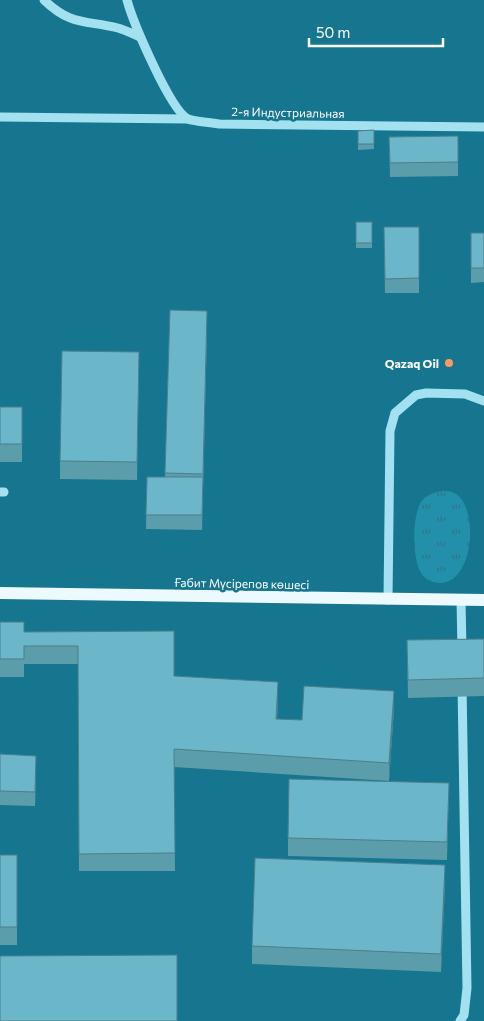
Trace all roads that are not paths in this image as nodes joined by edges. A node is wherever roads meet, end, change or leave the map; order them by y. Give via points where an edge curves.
1 (44, 0) edge
2 (127, 0) edge
3 (140, 37) junction
4 (0, 117) edge
5 (188, 118) junction
6 (484, 127) edge
7 (484, 401) edge
8 (0, 593) edge
9 (388, 600) junction
10 (461, 600) junction
11 (484, 600) edge
12 (462, 660) edge
13 (462, 680) edge
14 (460, 1021) edge

1 - 3 street via 68,18 118,28
2 - 3 street
3 - 5 street via 174,104
4 - 5 street, 2-я Индустриальная
5 - 6 street, 2-я Индустриальная via 218,124
7 - 9 street via 465,394 416,395 395,413 390,431
8 - 9 main road, Ғабит Мүсірепов көшесі
9 - 10 main road, Ғабит Мүсірепов көшесі
10 - 11 main road, Ғабит Мүсірепов көшесі
10 - 12 street
13 - 14 street via 467,988 464,1015

